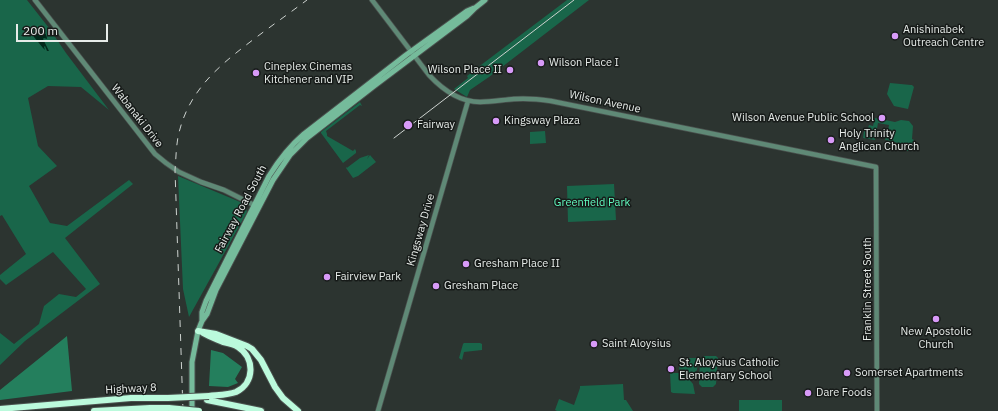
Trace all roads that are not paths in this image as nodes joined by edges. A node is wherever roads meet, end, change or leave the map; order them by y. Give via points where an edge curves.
1 (35, 0) edge
2 (372, 0) edge
3 (485, 0) edge
4 (413, 54) junction
5 (468, 101) junction
6 (876, 167) joint
7 (254, 205) junction
8 (202, 321) junction
9 (198, 331) junction
10 (208, 398) junction
11 (0, 409) edge
12 (94, 411) edge
13 (192, 411) edge
14 (199, 411) edge
15 (261, 411) edge
16 (298, 411) edge
17 (378, 411) edge
18 (877, 411) edge

1 - 7 street, Wabanaki Drive via 155,154 179,172 228,191
2 - 4 street, Wilson Avenue
3 - 4 main road, Fairway Road South
4 - 5 street, Wilson Avenue via 437,84
4 - 7 main road, Fairway Road South via 298,139 272,171
4 - 8 main road, Fairway Road South via 307,138 290,155 273,180
5 - 6 street, Wilson Avenue via 551,100
5 - 17 street, Kingsway Drive
6 - 18 street, Franklin Street South
7 - 8 main road, Fairway Road South via 206,301
8 - 9 main road, Fairway Road South
9 - 10 highway via 238,346 250,360 252,369 250,379 236,392
9 - 13 main road, Fairway Road South via 192,362
9 - 16 highway via 216,334 252,349 283,398
10 - 11 highway, Highway 8, bridge via 131,398
10 - 15 highway, Highway 8
12 - 14 highway, Highway 8, bridge via 150,408

